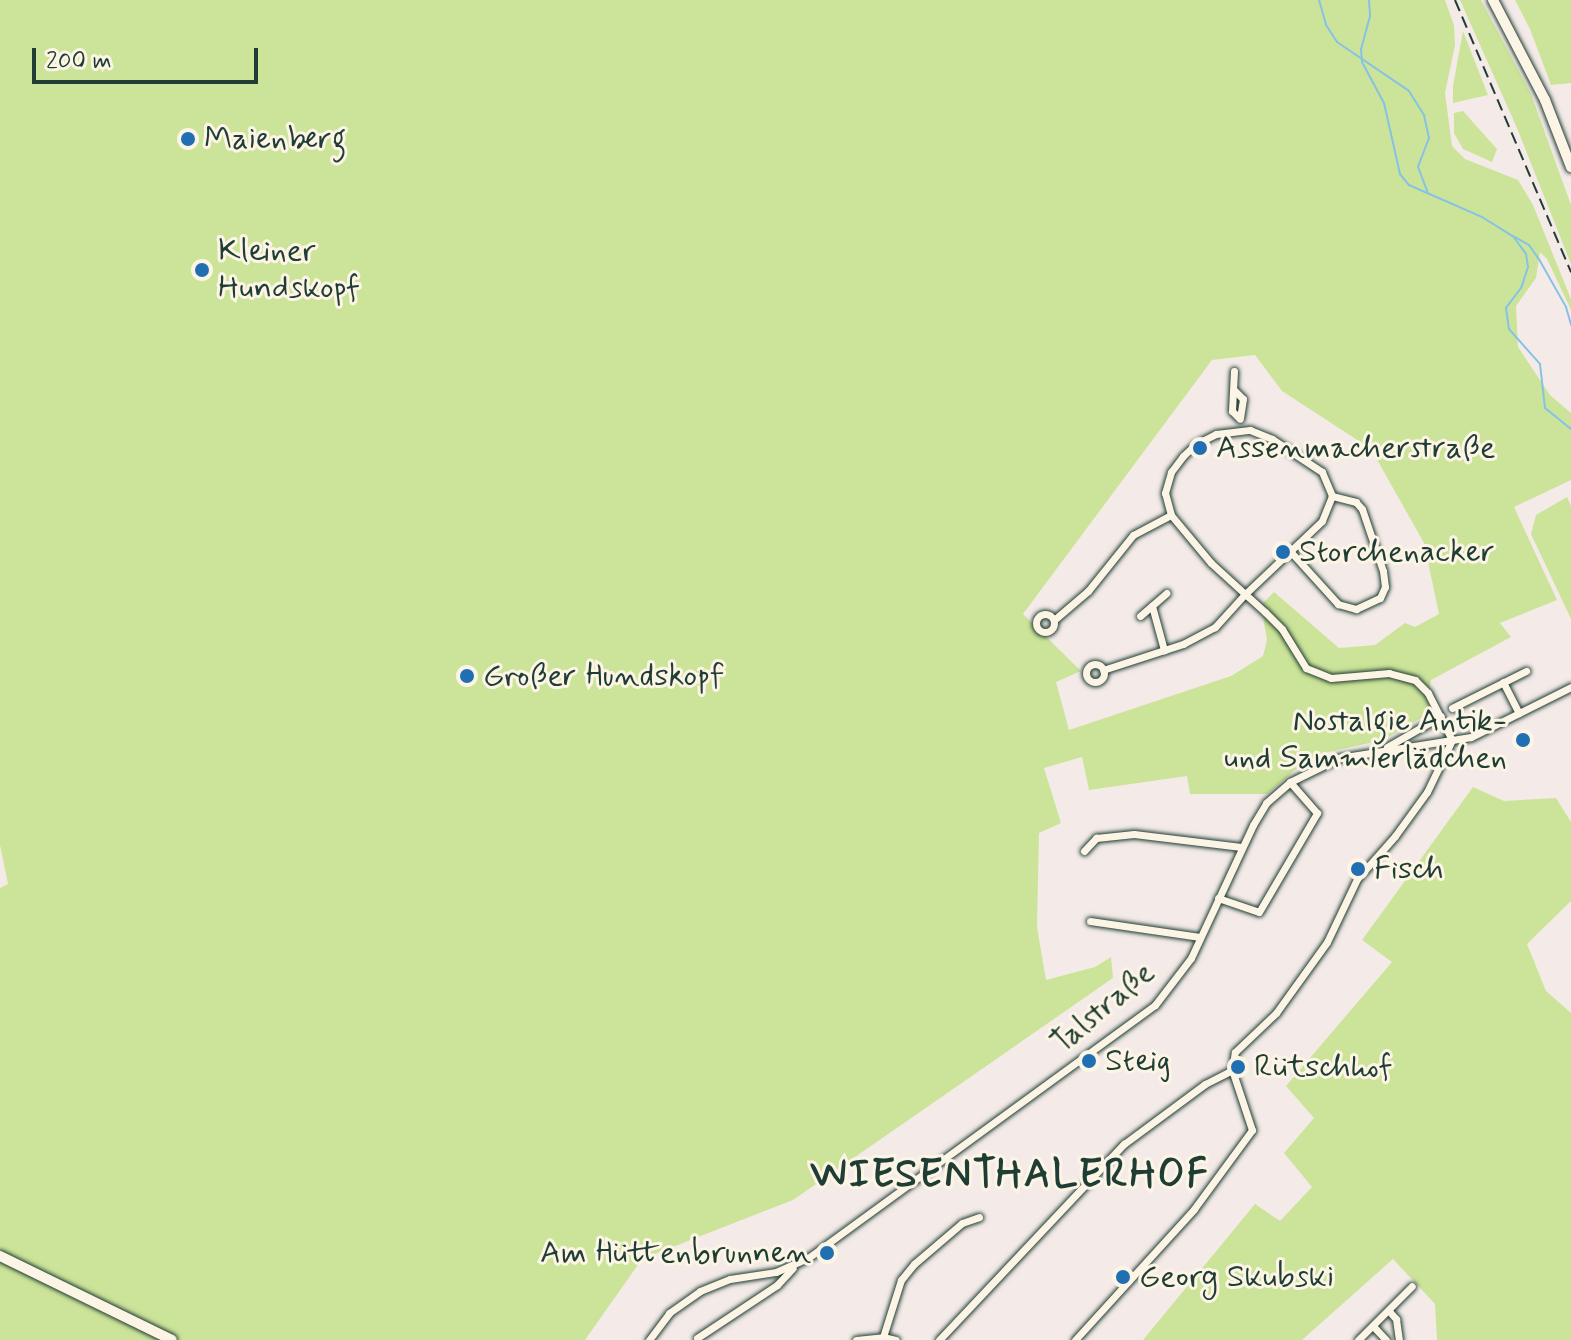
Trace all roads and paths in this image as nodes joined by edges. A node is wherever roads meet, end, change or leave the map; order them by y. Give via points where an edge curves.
1 (1493, 0) edge
2 (1570, 165) edge
3 (1234, 371) dead end
4 (1240, 429) junction
5 (1332, 496) junction
6 (1171, 515) junction
7 (1290, 551) junction
8 (1166, 593) dead end
9 (1245, 594) junction
10 (1152, 606) junction
11 (1140, 616) dead end
12 (1054, 620) dead end
13 (1164, 650) junction
14 (1103, 670) dead end
15 (1526, 671) dead end
16 (1503, 682) junction
17 (1571, 687) edge
18 (1452, 708) dead end
19 (1519, 713) junction
20 (1441, 716) junction
21 (1452, 740) junction
22 (1381, 750) junction
23 (1290, 782) junction
24 (1241, 847) junction
25 (1084, 851) dead end
26 (1218, 898) junction
27 (1090, 921) dead end
28 (1200, 937) junction
29 (1232, 1070) junction
30 (979, 1217) dead end
31 (0, 1256) edge
32 (795, 1266) junction
33 (1412, 1286) dead end
34 (1389, 1311) junction
35 (1373, 1326) junction
36 (883, 1337) junction
37 (697, 1338) edge
38 (172, 1340) edge
39 (649, 1340) edge
40 (856, 1340) edge
41 (896, 1340) edge
42 (939, 1340) edge
43 (1075, 1340) edge
44 (1358, 1340) edge
45 (1386, 1340) edge
46 (1399, 1340) edge

1 - 2 street via 1545,100
3 - 4 street via 1232,411
4 - 5 street via 1262,434 1322,472
4 - 6 street via 1203,440 1183,456 1165,493
5 - 7 street via 1322,521
5 - 7 street via 1356,502 1362,509 1383,571 1380,598 1356,609 1338,604
6 - 9 street
6 - 12 street via 1133,535 1088,591
7 - 9 street
8 - 10 street
9 - 13 street via 1215,627
9 - 20 street via 1282,629 1306,668 1341,679 1403,675 1425,688
10 - 11 street
10 - 13 street
13 - 14 street
15 - 16 street
16 - 18 street
16 - 19 street
17 - 19 street, Talstraße
19 - 21 street, Talstraße via 1471,737
20 - 21 street
20 - 22 street, Talstraße
21 - 22 street, Talstraße
21 - 29 street via 1427,792 1357,879 1327,942 1276,1013 1235,1052
22 - 23 street, Talstraße via 1339,758
23 - 24 street, Talstraße via 1266,803
23 - 26 street via 1317,813 1259,912
24 - 25 street via 1134,834 1096,838
24 - 26 street, Talstraße
26 - 28 street, Talstraße
27 - 28 street
28 - 32 street, Talstraße via 1184,969 1155,1005
29 - 42 street via 1124,1144
29 - 43 street via 1252,1130 1194,1209
30 - 36 street via 962,1223 901,1280
31 - 38 street
32 - 37 street, Talstraße via 777,1285
32 - 39 street, Talstraße via 700,1291 669,1313
33 - 34 street
34 - 35 street
34 - 46 street via 1396,1319
35 - 44 street
35 - 45 street
36 - 40 street
36 - 41 street

